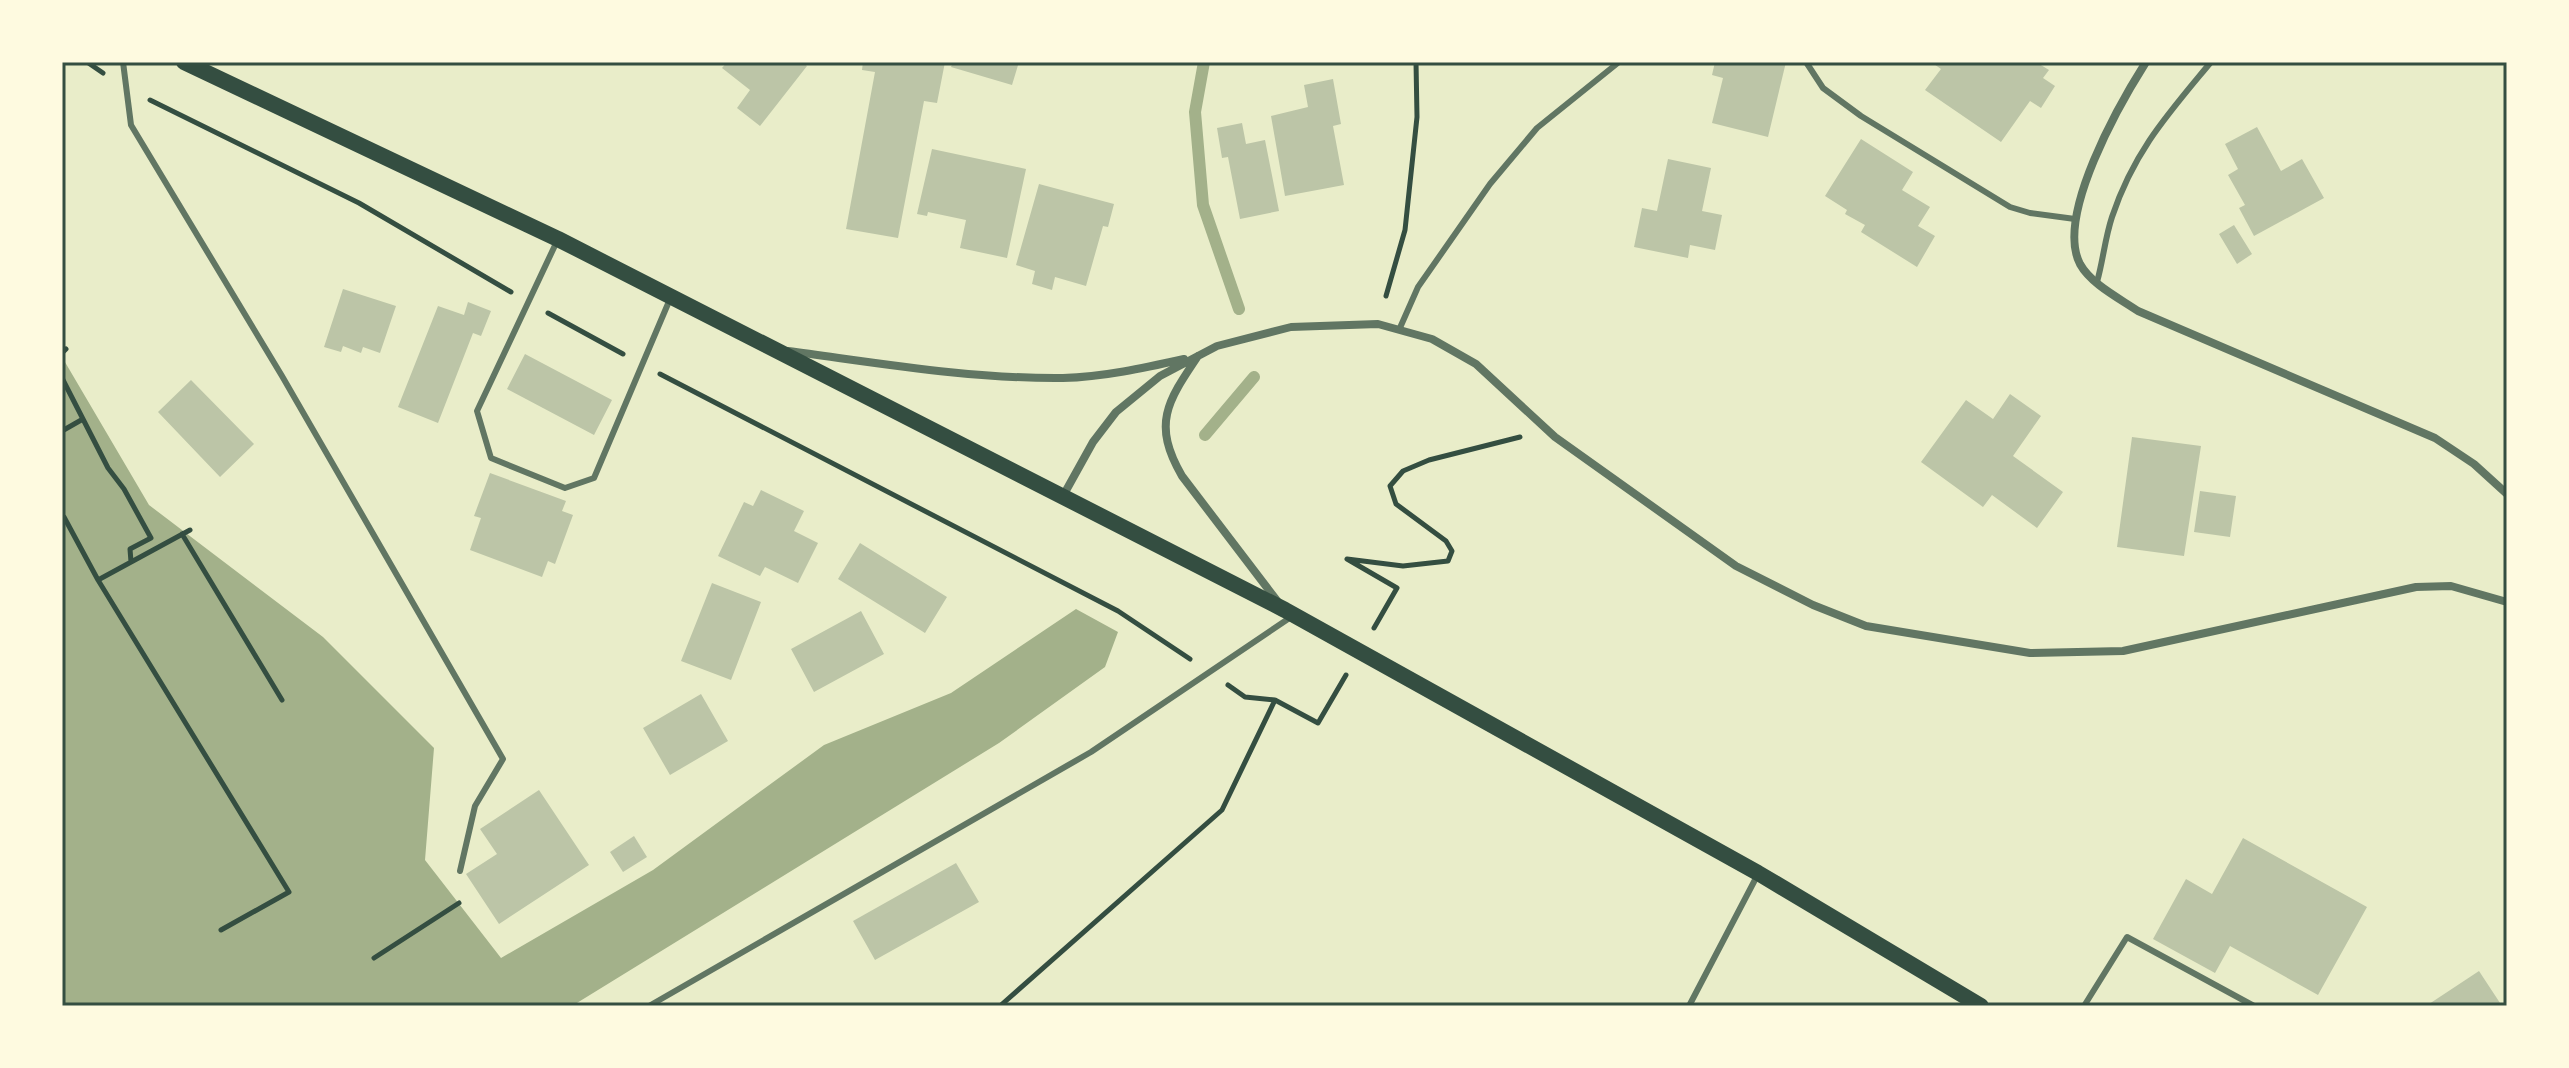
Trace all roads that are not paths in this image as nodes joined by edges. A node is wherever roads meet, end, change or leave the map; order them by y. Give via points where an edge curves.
1 (123, 62) edge
2 (184, 62) edge
3 (1619, 62) edge
4 (1806, 62) edge
5 (2146, 62) edge
6 (2211, 62) edge
7 (2075, 219) junction
8 (558, 239) junction
9 (2097, 282) junction
10 (672, 296) junction
11 (1399, 330) junction
12 (772, 349) junction
13 (1199, 356) junction
14 (2507, 494) edge
15 (1063, 497) junction
16 (2507, 602) edge
17 (1289, 613) junction
18 (460, 871) dead end
19 (1758, 873) junction
20 (649, 1006) edge
21 (1689, 1006) edge
22 (1981, 1006) edge
23 (2084, 1006) edge
24 (2254, 1006) edge

1 - 18 lane via 131,125 503,759 475,806
2 - 8 main road
3 - 11 lane via 1537,128 1490,184 1418,287
4 - 7 lane via 1823,88 1861,116 2010,207
5 - 7 street via 2084,186
6 - 9 lane via 2150,136 2124,185
7 - 9 street via 2080,264
8 - 10 main road
8 - 10 lane via 477,411 491,458 565,488 594,478
9 - 14 street via 2138,311 2435,438
10 - 12 main road
11 - 13 street via 1378,324 1291,327 1217,346
11 - 16 street via 1432,339 1476,364 1548,430 1736,566 1866,626 2030,653 2123,651 2416,587 2451,586
12 - 13 street via 980,376 1065,378
12 - 15 main road
13 - 15 street via 1160,376 1116,412
13 - 17 street via 1168,408 1164,428 1172,459
15 - 17 main road
17 - 19 main road
17 - 20 lane via 1091,752
19 - 21 lane
19 - 22 main road
23 - 24 lane via 2127,937

